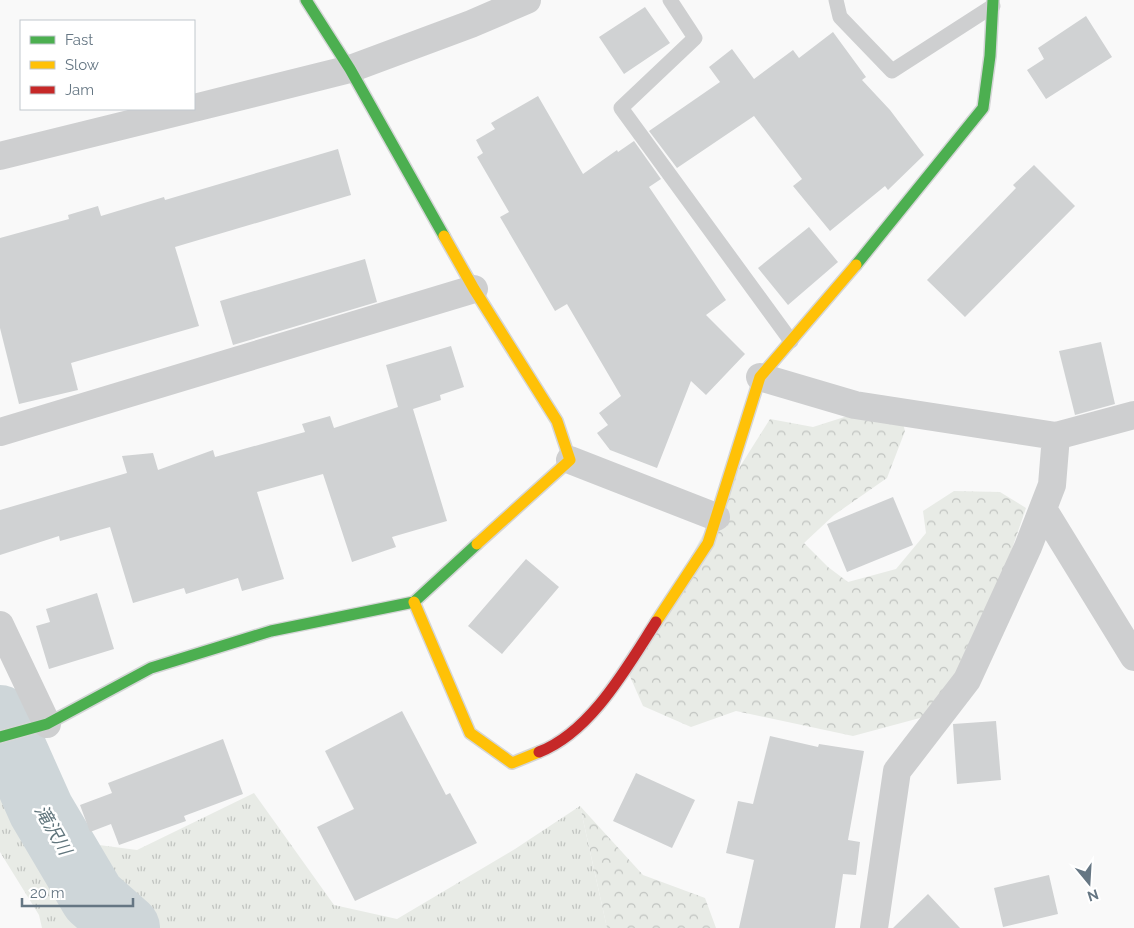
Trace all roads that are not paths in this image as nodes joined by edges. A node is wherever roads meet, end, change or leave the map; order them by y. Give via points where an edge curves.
1 (306, 0) edge
2 (528, 0) edge
3 (670, 0) edge
4 (836, 0) edge
5 (993, 3) edge
6 (350, 69) junction
7 (195, 107) edge
8 (184, 110) edge
9 (0, 156) edge
10 (474, 289) junction
11 (791, 341) junction
12 (760, 377) junction
13 (1134, 415) edge
14 (0, 432) edge
15 (1056, 436) junction
16 (570, 460) junction
17 (1043, 509) junction
18 (716, 517) junction
19 (414, 602) junction
20 (0, 625) edge
21 (1134, 657) edge
22 (47, 724) junction
23 (0, 737) edge
24 (874, 928) edge

1 - 6 street
2 - 6 street
3 - 11 lane via 695,38 621,108
4 - 5 lane via 840,17 892,70
5 - 11 street via 983,108
6 - 7 street
6 - 10 street
8 - 9 street
10 - 14 street
10 - 16 street via 556,421
11 - 12 street
12 - 15 street via 855,404
12 - 18 street
13 - 15 street
15 - 17 street via 1052,485
16 - 18 street
16 - 19 street
17 - 21 street
17 - 24 street via 967,680 897,771
18 - 19 street via 708,542 605,700 555,746 512,763 470,733
19 - 22 street via 271,631 151,668
20 - 22 street
22 - 23 street

